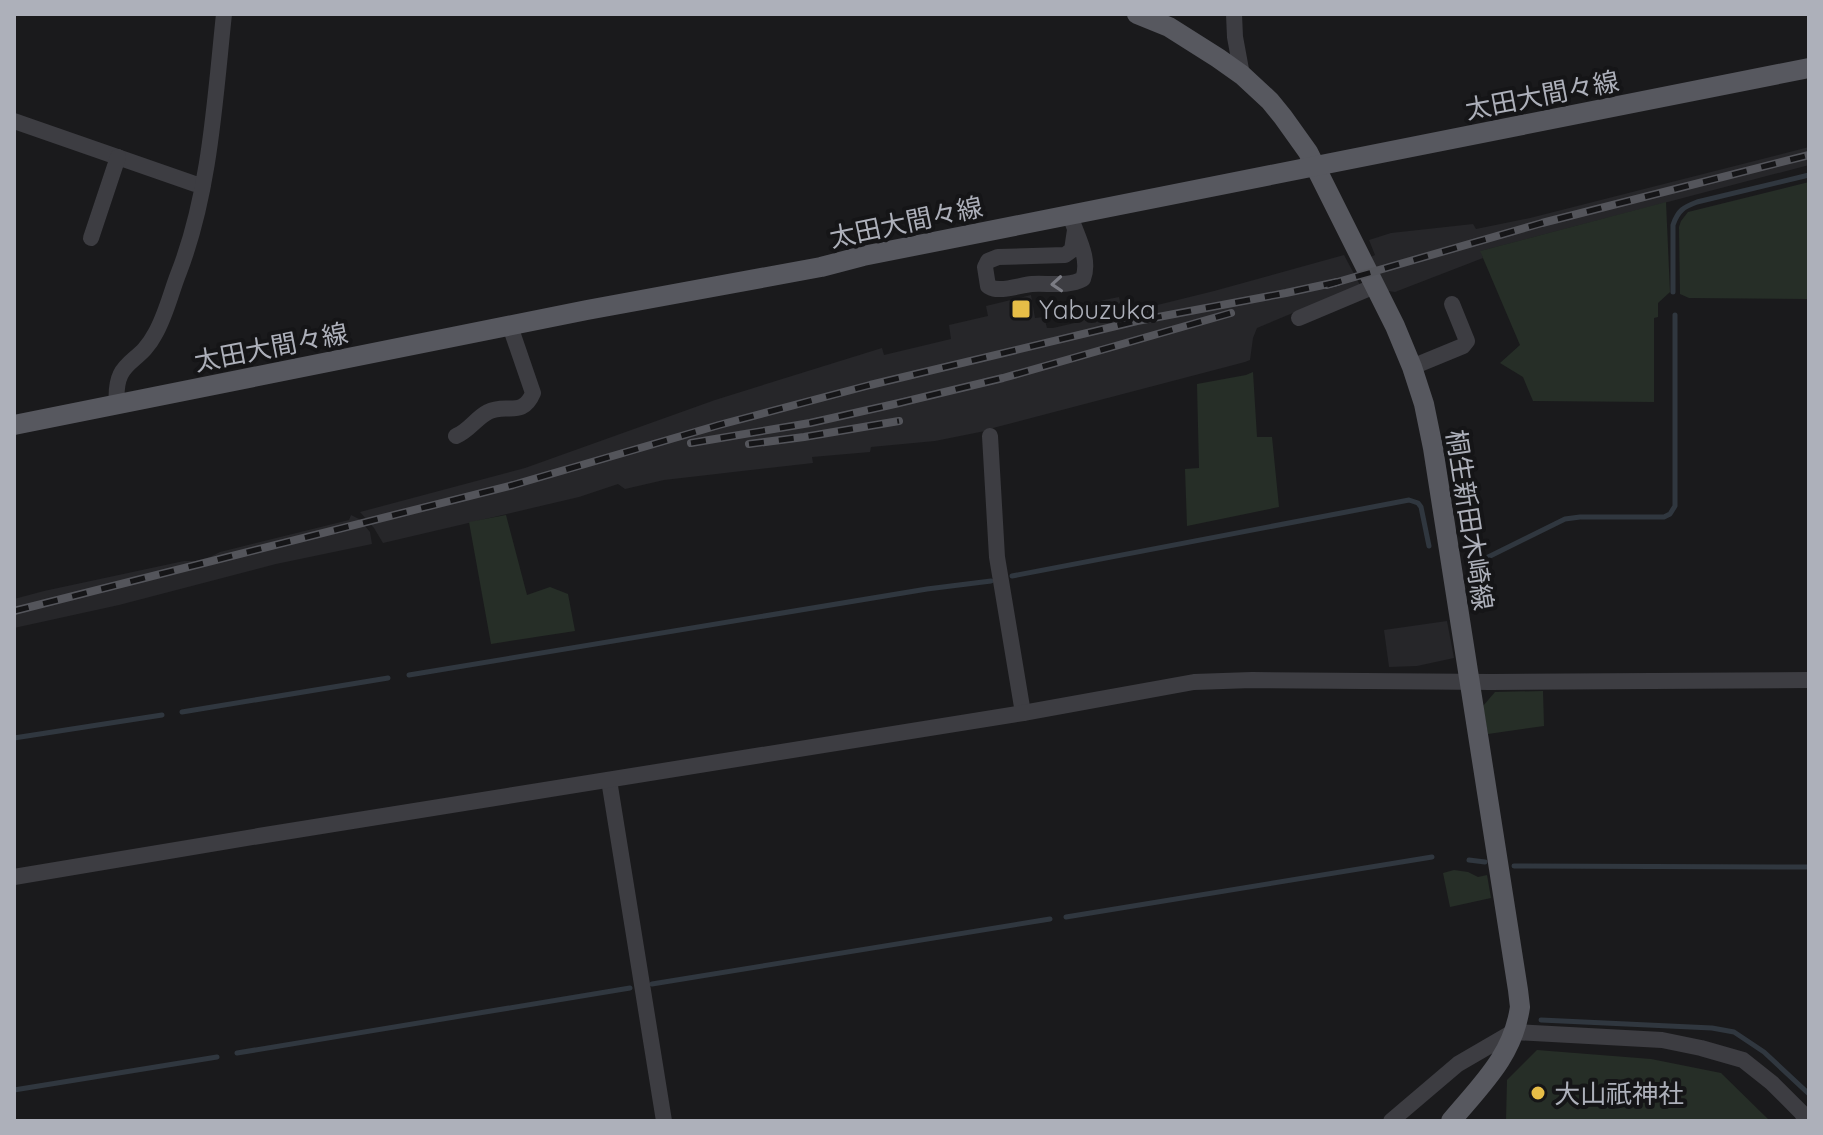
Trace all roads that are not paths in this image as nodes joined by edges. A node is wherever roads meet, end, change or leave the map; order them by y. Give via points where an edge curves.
1 (224, 14) edge
2 (1137, 14) edge
3 (1232, 15) edge
4 (1809, 68) edge
5 (1242, 75) junction
6 (14, 121) edge
7 (118, 157) junction
8 (1315, 166) junction
9 (203, 184) junction
10 (1073, 223) junction
11 (91, 238) dead end
12 (1375, 286) junction
13 (1452, 304) dead end
14 (1299, 318) dead end
15 (510, 326) junction
16 (1412, 367) junction
17 (117, 405) junction
18 (14, 425) edge
19 (456, 436) dead end
20 (990, 436) dead end
21 (1809, 680) edge
22 (1470, 682) junction
23 (1023, 713) junction
24 (609, 780) junction
25 (14, 877) edge
26 (1513, 1032) junction
27 (664, 1121) edge
28 (1391, 1121) edge
29 (1451, 1121) edge
30 (1807, 1121) edge

1 - 9 street
2 - 5 main road, 桐生新田木崎線 via 1184,36
3 - 5 street
4 - 8 main road, 太田大間々線
5 - 8 main road, 桐生新田木崎線 via 1283,117
6 - 7 street
7 - 9 street
7 - 11 street
8 - 10 main road, 太田大間々線
8 - 12 main road, 桐生新田木崎線
9 - 17 street via 192,234 158,330 120,375
10 -> 10 street via 1086,270 1080,281 988,286 988,261 1065,255 1072,250
10 - 15 main road, 太田大間々線 via 863,256
12 - 14 street
12 - 16 main road, 桐生新田木崎線
13 - 16 street via 1467,341
15 - 17 main road, 太田大間々線
15 - 19 street via 531,398 520,408 486,412
16 - 22 main road, 桐生新田木崎線 via 1433,448
17 - 18 main road, 太田大間々線
20 - 23 street via 997,557
21 - 22 street
22 - 23 street via 1194,682
22 - 26 main road, 桐生新田木崎線 via 1518,990
23 - 24 street
24 - 25 street
24 - 27 street
26 - 28 street via 1458,1064
26 - 29 main road, 桐生新田木崎線 via 1504,1055
26 - 30 street via 1662,1040 1743,1060

